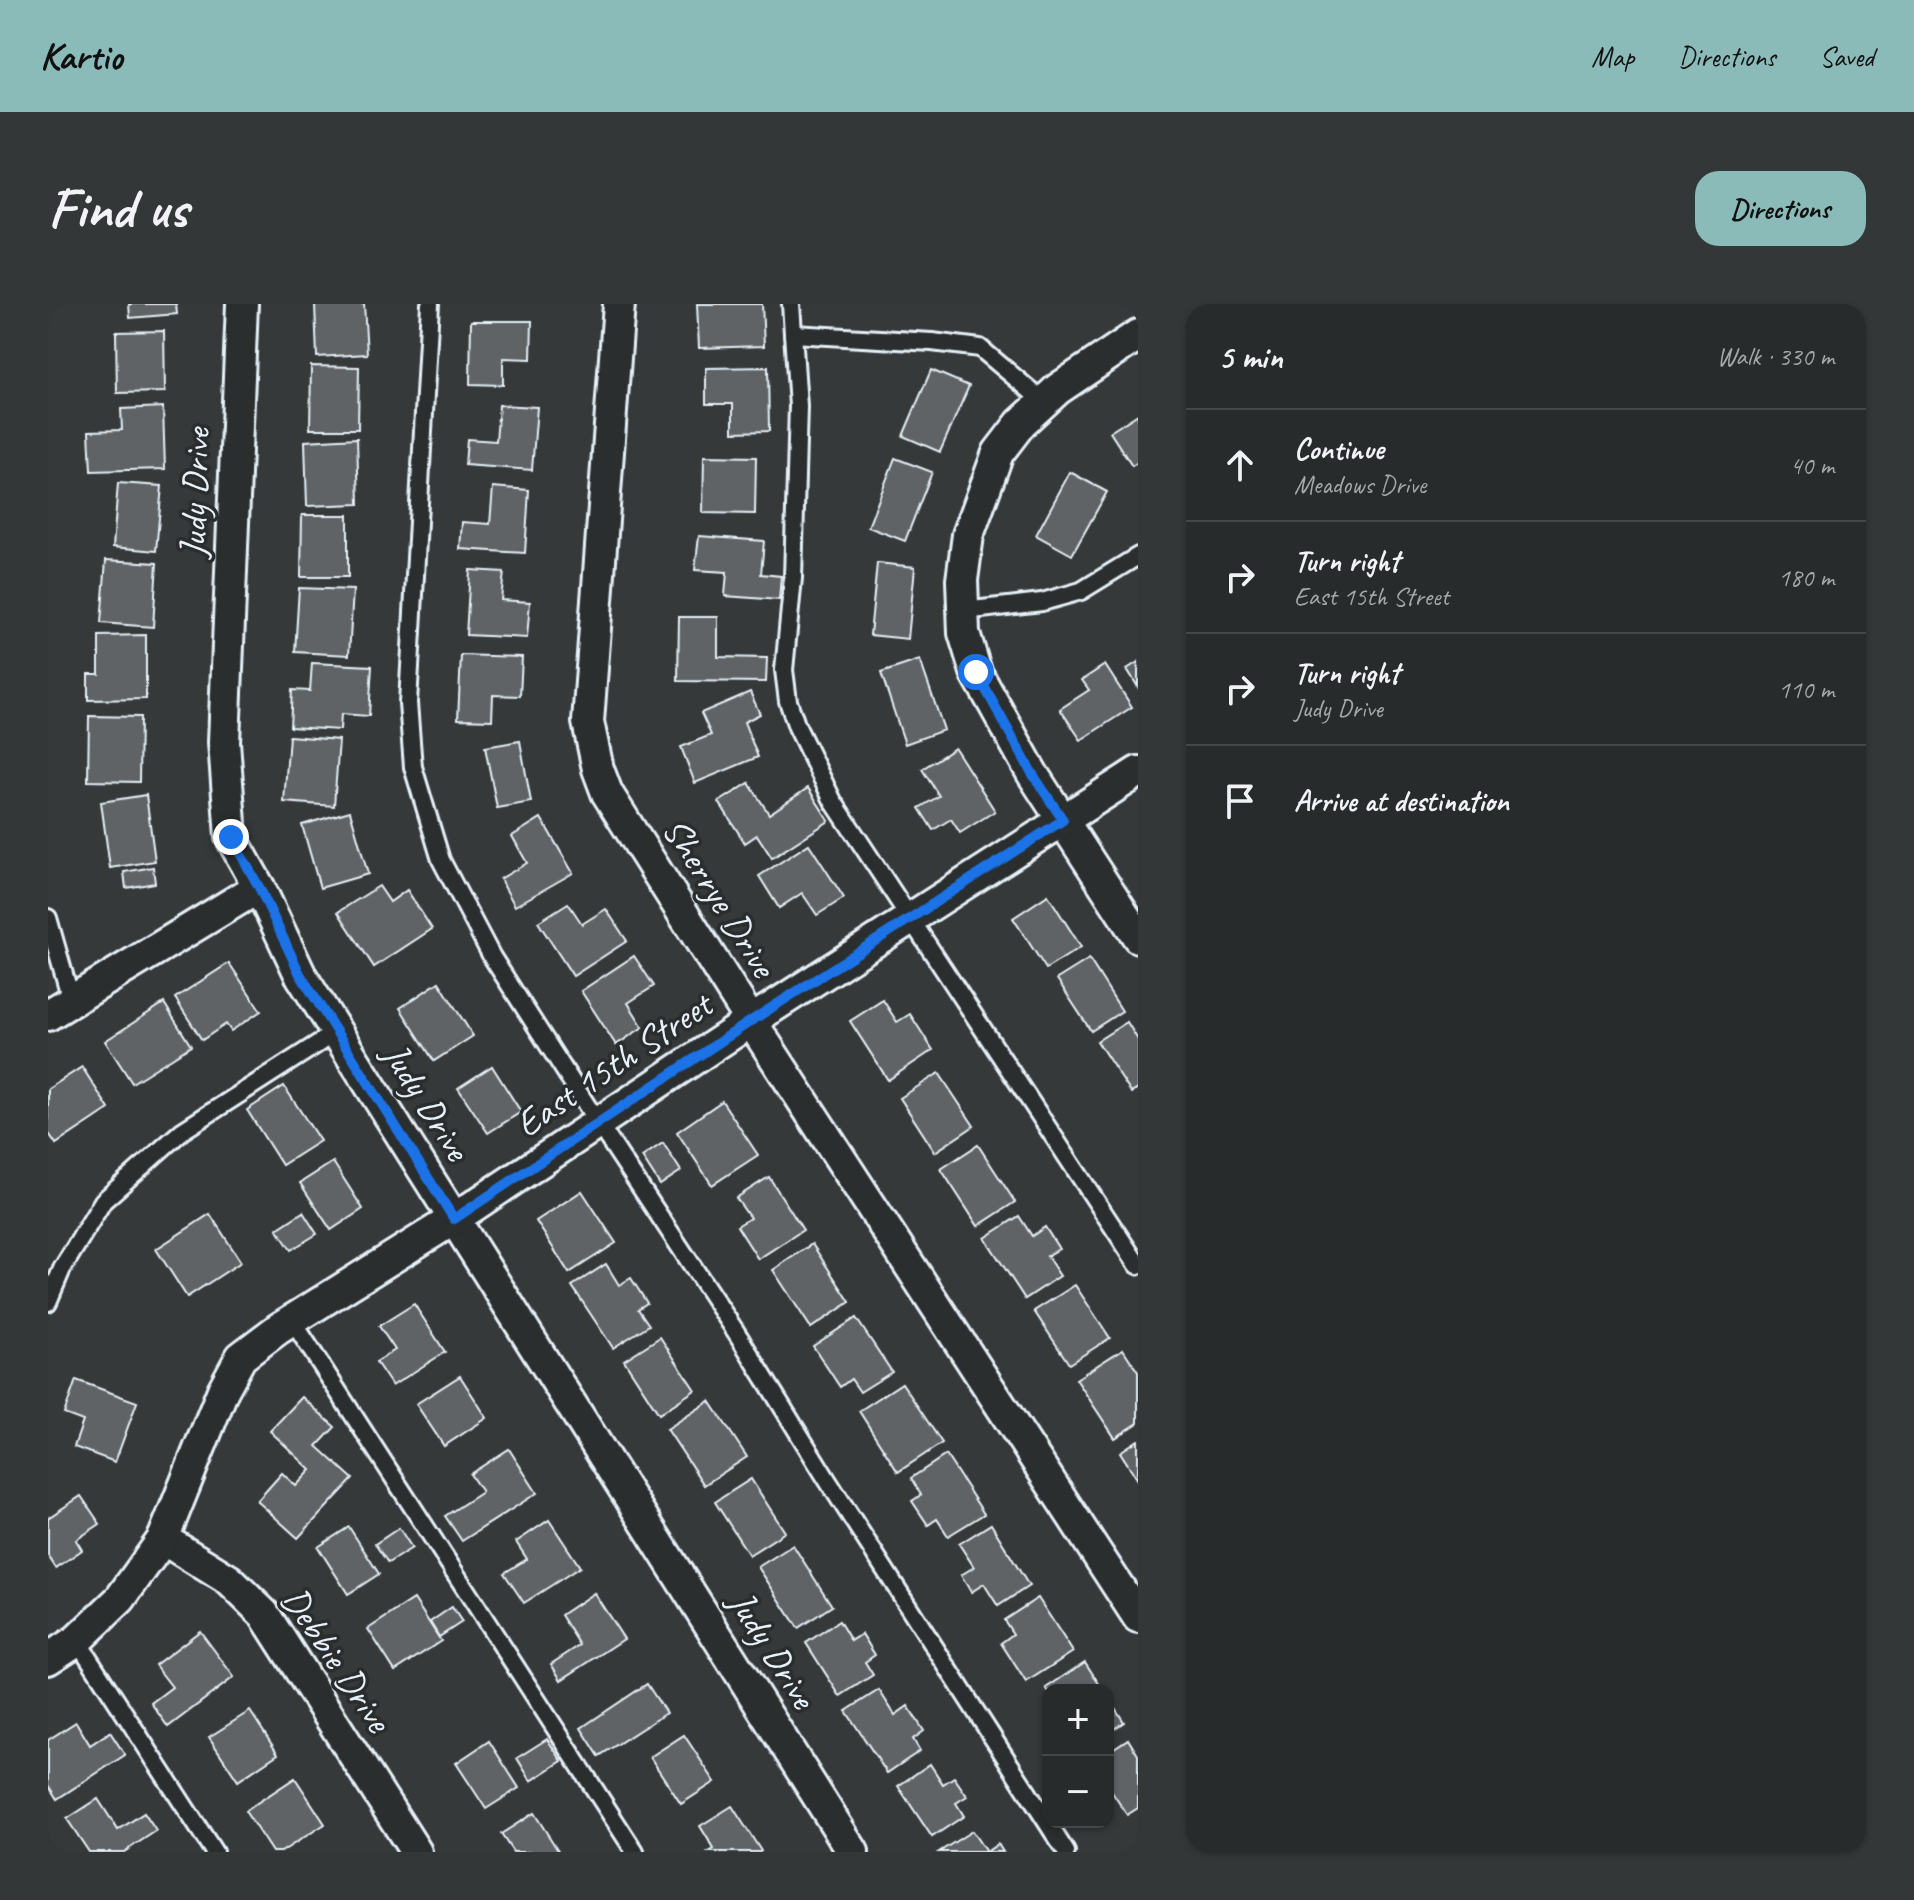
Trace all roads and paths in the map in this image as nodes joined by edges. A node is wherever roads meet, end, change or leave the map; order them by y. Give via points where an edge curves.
1 (242, 304) edge
2 (430, 304) edge
3 (619, 304) edge
4 (791, 304) edge
5 (793, 334) junction
6 (1138, 335) edge
7 (1044, 402) junction
8 (1138, 556) edge
9 (964, 611) junction
10 (1138, 772) edge
11 (1063, 820) junction
12 (259, 887) junction
13 (48, 918) edge
14 (911, 918) junction
15 (1138, 937) edge
16 (60, 1007) edge
17 (751, 1021) junction
18 (336, 1032) junction
19 (598, 1123) junction
20 (454, 1219) junction
21 (1138, 1265) edge
22 (48, 1302) edge
23 (292, 1320) junction
24 (163, 1539) junction
25 (1138, 1617) edge
26 (77, 1640) junction
27 (48, 1659) edge
28 (214, 1852) edge
29 (416, 1852) edge
30 (635, 1852) edge
31 (853, 1852) edge
32 (1066, 1852) edge

1 - 12 street, Judy Drive via 224,742 231,837
2 - 19 lane via 408,703 413,767 441,860 492,957
3 - 17 street, Sherrye Drive via 588,722 607,793
4 - 5 lane
5 - 7 lane via 980,348
5 - 14 lane via 798,406 793,578 784,670 788,701 833,801
6 - 7 street
7 - 9 street via 998,453 983,491 968,535
8 - 9 lane via 1081,591 1042,602
9 - 11 street via 964,633 976,672
10 - 11 street, East 15th Street
11 - 14 street, East 15th Street
11 - 15 street
12 - 16 street
12 - 18 street, Judy Drive via 300,974
13 - 16 lane
14 - 17 street, East 15th Street
14 - 21 lane
17 - 19 street, East 15th Street
17 - 25 street, Sherrye Drive
18 - 20 street, Judy Drive
18 - 22 lane via 182,1131 103,1201
19 - 20 street, East 15th Street
19 - 32 lane
20 - 23 street, East 15th Street
20 - 31 street, Judy Drive
23 - 24 street, East 15th Street via 241,1357
23 - 30 lane
24 - 26 street, East 15th Street via 120,1599
24 - 29 street, Debbie Drive via 229,1580 264,1614
26 - 27 street, East 15th Street
26 - 28 lane

